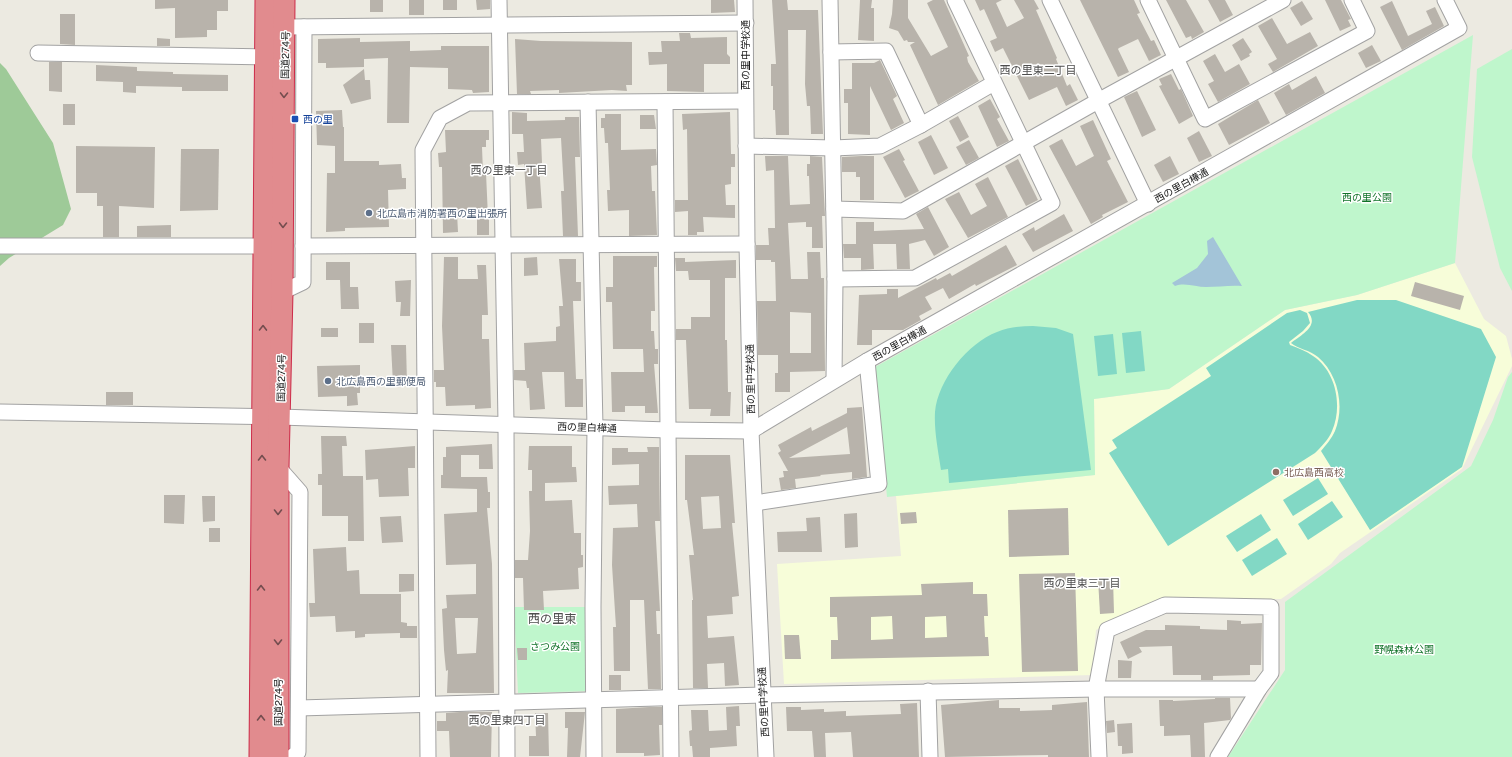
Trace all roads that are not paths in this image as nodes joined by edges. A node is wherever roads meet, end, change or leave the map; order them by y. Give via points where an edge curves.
1 (266, 0) edge
2 (284, 0) edge
3 (499, 0) edge
4 (745, 0) edge
5 (830, 0) edge
6 (954, 0) edge
7 (1050, 0) edge
8 (1148, 0) edge
9 (1283, 0) edge
10 (1352, 0) edge
11 (1445, 0) edge
12 (746, 22) junction
13 (499, 25) junction
14 (295, 27) junction
15 (831, 52) junction
16 (38, 53) dead end
17 (267, 57) junction
18 (1175, 59) junction
19 (994, 83) junction
20 (745, 101) junction
21 (1098, 101) junction
22 (588, 102) junction
23 (665, 102) junction
24 (501, 103) junction
25 (921, 125) junction
26 (1023, 145) junction
27 (746, 146) junction
28 (833, 148) junction
29 (1148, 204) junction
30 (834, 209) junction
31 (668, 244) junction
32 (747, 244) junction
33 (591, 245) junction
34 (0, 246) edge
35 (265, 246) junction
36 (303, 246) junction
37 (424, 246) junction
38 (503, 246) junction
39 (835, 279) junction
40 (282, 292) junction
41 (867, 361) junction
42 (834, 379) junction
43 (0, 412) edge
44 (271, 417) junction
45 (426, 421) junction
46 (506, 423) junction
47 (595, 427) junction
48 (668, 430) junction
49 (751, 431) junction
50 (278, 467) junction
51 (755, 503) junction
52 (1096, 688) junction
53 (1259, 689) junction
54 (928, 691) junction
55 (763, 695) junction
56 (671, 698) junction
57 (594, 700) junction
58 (506, 702) junction
59 (428, 703) junction
60 (298, 708) junction
61 (260, 757) edge
62 (278, 757) edge
63 (292, 757) edge
64 (428, 757) edge
65 (507, 757) edge
66 (594, 757) edge
67 (671, 757) edge
68 (766, 757) edge
69 (930, 757) edge
70 (1098, 757) edge
71 (1218, 757) edge

1 - 17 highway, 国道274号
2 - 14 highway, 国道274号
3 - 13 street
4 - 12 street, 西の里中学校通
5 - 15 street
6 - 19 street
7 - 21 street
8 - 18 street
9 - 18 street
10 - 18 street via 1367,31 1205,119
11 - 29 street, 西の里白樺通 via 1459,28
12 - 13 street
12 - 20 street, 西の里中学校通
13 - 14 street
13 - 24 street
14 - 36 street
14 -> 40 highway, 国道274号
15 - 25 street via 886,51
15 - 28 street
16 - 17 street
17 - 35 highway, 国道274号
18 - 21 street
19 - 25 street
19 - 26 street
20 - 23 street
20 - 27 street, 西の里中学校通
21 - 26 street
21 - 29 street
22 - 23 street
22 - 24 street
22 - 33 street
23 - 31 street
24 - 37 street via 468,103 440,118 423,150
24 - 38 street
25 - 28 street via 880,146
26 - 30 street via 903,211
26 - 39 street via 1052,203 915,278
27 - 28 street
27 - 32 street, 西の里中学校通
28 - 30 street
29 - 41 street, 西の里白樺通
30 - 39 street
31 - 32 street
31 - 33 street
31 - 48 street
32 - 49 street, 西の里中学校通
33 - 38 street
33 - 47 street
34 - 35 street
44 -> 35 highway, 国道274号
36 - 37 street
36 - 40 street via 303,282
37 - 38 street
37 - 45 street
38 - 46 street
39 - 42 street
40 - 44 highway, 国道274号
41 - 42 street, 西の里白樺通
41 - 51 street via 879,484
42 - 49 street, 西の里白樺通
43 - 44 street, 西の里白樺通
44 - 45 street, 西の里白樺通
44 - 50 highway, 国道274号
61 -> 44 highway, 国道274号
45 - 46 street, 西の里白樺通
45 - 59 street
46 - 47 street, 西の里白樺通
46 - 58 street
47 - 48 street, 西の里白樺通
47 - 57 street
48 - 49 street, 西の里白樺通
48 - 56 street
49 - 51 street, 西の里中学校通
50 - 60 street via 300,492
50 -> 62 highway, 国道274号
51 - 55 street, 西の里中学校通
52 - 53 street
52 - 53 street via 1106,630 1165,605 1271,607 1271,673
52 - 54 street
52 - 70 street
53 - 71 street
54 - 55 street
54 - 69 street
55 - 56 street
55 - 68 street, 西の里中学校通
56 - 57 street
56 - 67 street
57 - 58 street
57 - 66 street
58 - 59 street
58 - 65 street
59 - 60 street
59 - 64 street
60 - 63 street via 298,752

